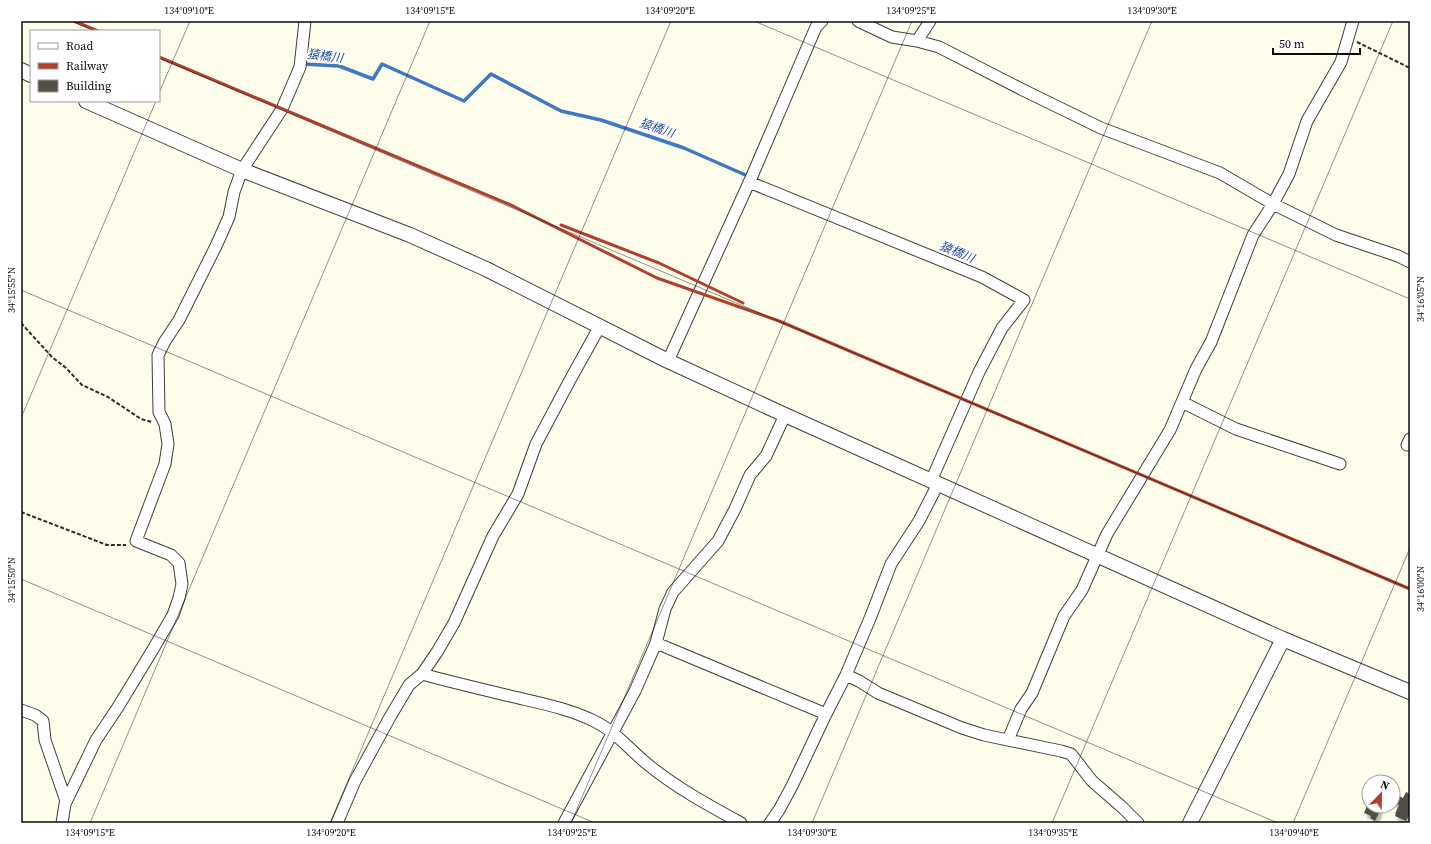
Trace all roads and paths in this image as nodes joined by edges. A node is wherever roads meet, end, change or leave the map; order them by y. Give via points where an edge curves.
1 (305, 21) edge
2 (822, 21) edge
3 (930, 21) edge
4 (1354, 21) edge
5 (863, 22) edge
6 (1349, 38) junction
7 (916, 41) junction
8 (1410, 68) edge
9 (21, 70) edge
10 (30, 74) edge
11 (88, 102) edge
12 (242, 170) junction
13 (751, 179) junction
14 (1273, 204) junction
15 (1410, 262) edge
16 (21, 323) edge
17 (600, 326) junction
18 (668, 361) junction
19 (1182, 402) junction
20 (785, 415) junction
21 (165, 424) junction
22 (1340, 464) dead end
23 (934, 483) junction
24 (21, 512) edge
25 (136, 541) junction
26 (1098, 556) junction
27 (1283, 639) junction
28 (656, 643) junction
29 (422, 674) junction
30 (846, 675) junction
31 (1410, 692) edge
32 (21, 710) edge
33 (826, 714) junction
34 (613, 732) junction
35 (1008, 740) junction
36 (66, 802) junction
37 (62, 823) edge
38 (336, 823) edge
39 (564, 823) edge
40 (741, 823) edge
41 (770, 823) edge
42 (1138, 823) edge
43 (1190, 823) edge

1 - 12 street via 301,64 282,109
2 - 13 street via 816,27
3 - 7 street
4 - 6 street
5 - 7 street via 892,37
6 - 8 path
6 - 14 street via 1341,62 1308,121 1289,174
7 - 14 street via 940,47 1101,128 1220,173
9 - 10 street
11 - 12 street
12 - 17 street via 410,235 486,269
12 - 21 street via 229,217 216,246 179,320 158,355 160,412
13 - 18 street
13 - 23 street via 982,277 1024,300 1002,328 979,372
14 - 15 street via 1336,235
14 - 19 street via 1253,235 1211,342
16 - 21 path via 82,385 108,397 141,419
17 - 18 street
17 - 29 street via 536,444 518,494 493,536 454,623
18 - 20 street
19 - 22 street via 1236,429
19 - 26 street via 1170,430 1107,534
20 - 23 street
20 - 28 street via 766,456 750,475 718,541 673,592 665,609
21 - 25 street via 168,444 165,464
23 - 26 street
23 - 30 street via 919,521 891,564
24 - 25 path via 107,545 128,545
25 - 36 street via 171,555 179,563 182,584 180,598 152,651 96,740
26 - 27 street
26 - 35 street via 1082,590 1064,616 1032,693 1021,709
27 - 31 street
27 - 43 street
28 - 33 street
28 - 34 street
29 - 34 street via 577,713
29 - 38 street via 409,685 355,781
30 - 33 street
30 - 35 street via 878,693 962,728
32 - 36 street via 43,721 45,740
33 - 41 street via 792,786
34 - 39 street
34 - 40 street via 646,763 669,780
35 - 42 street via 1071,754 1092,781
36 - 37 street

